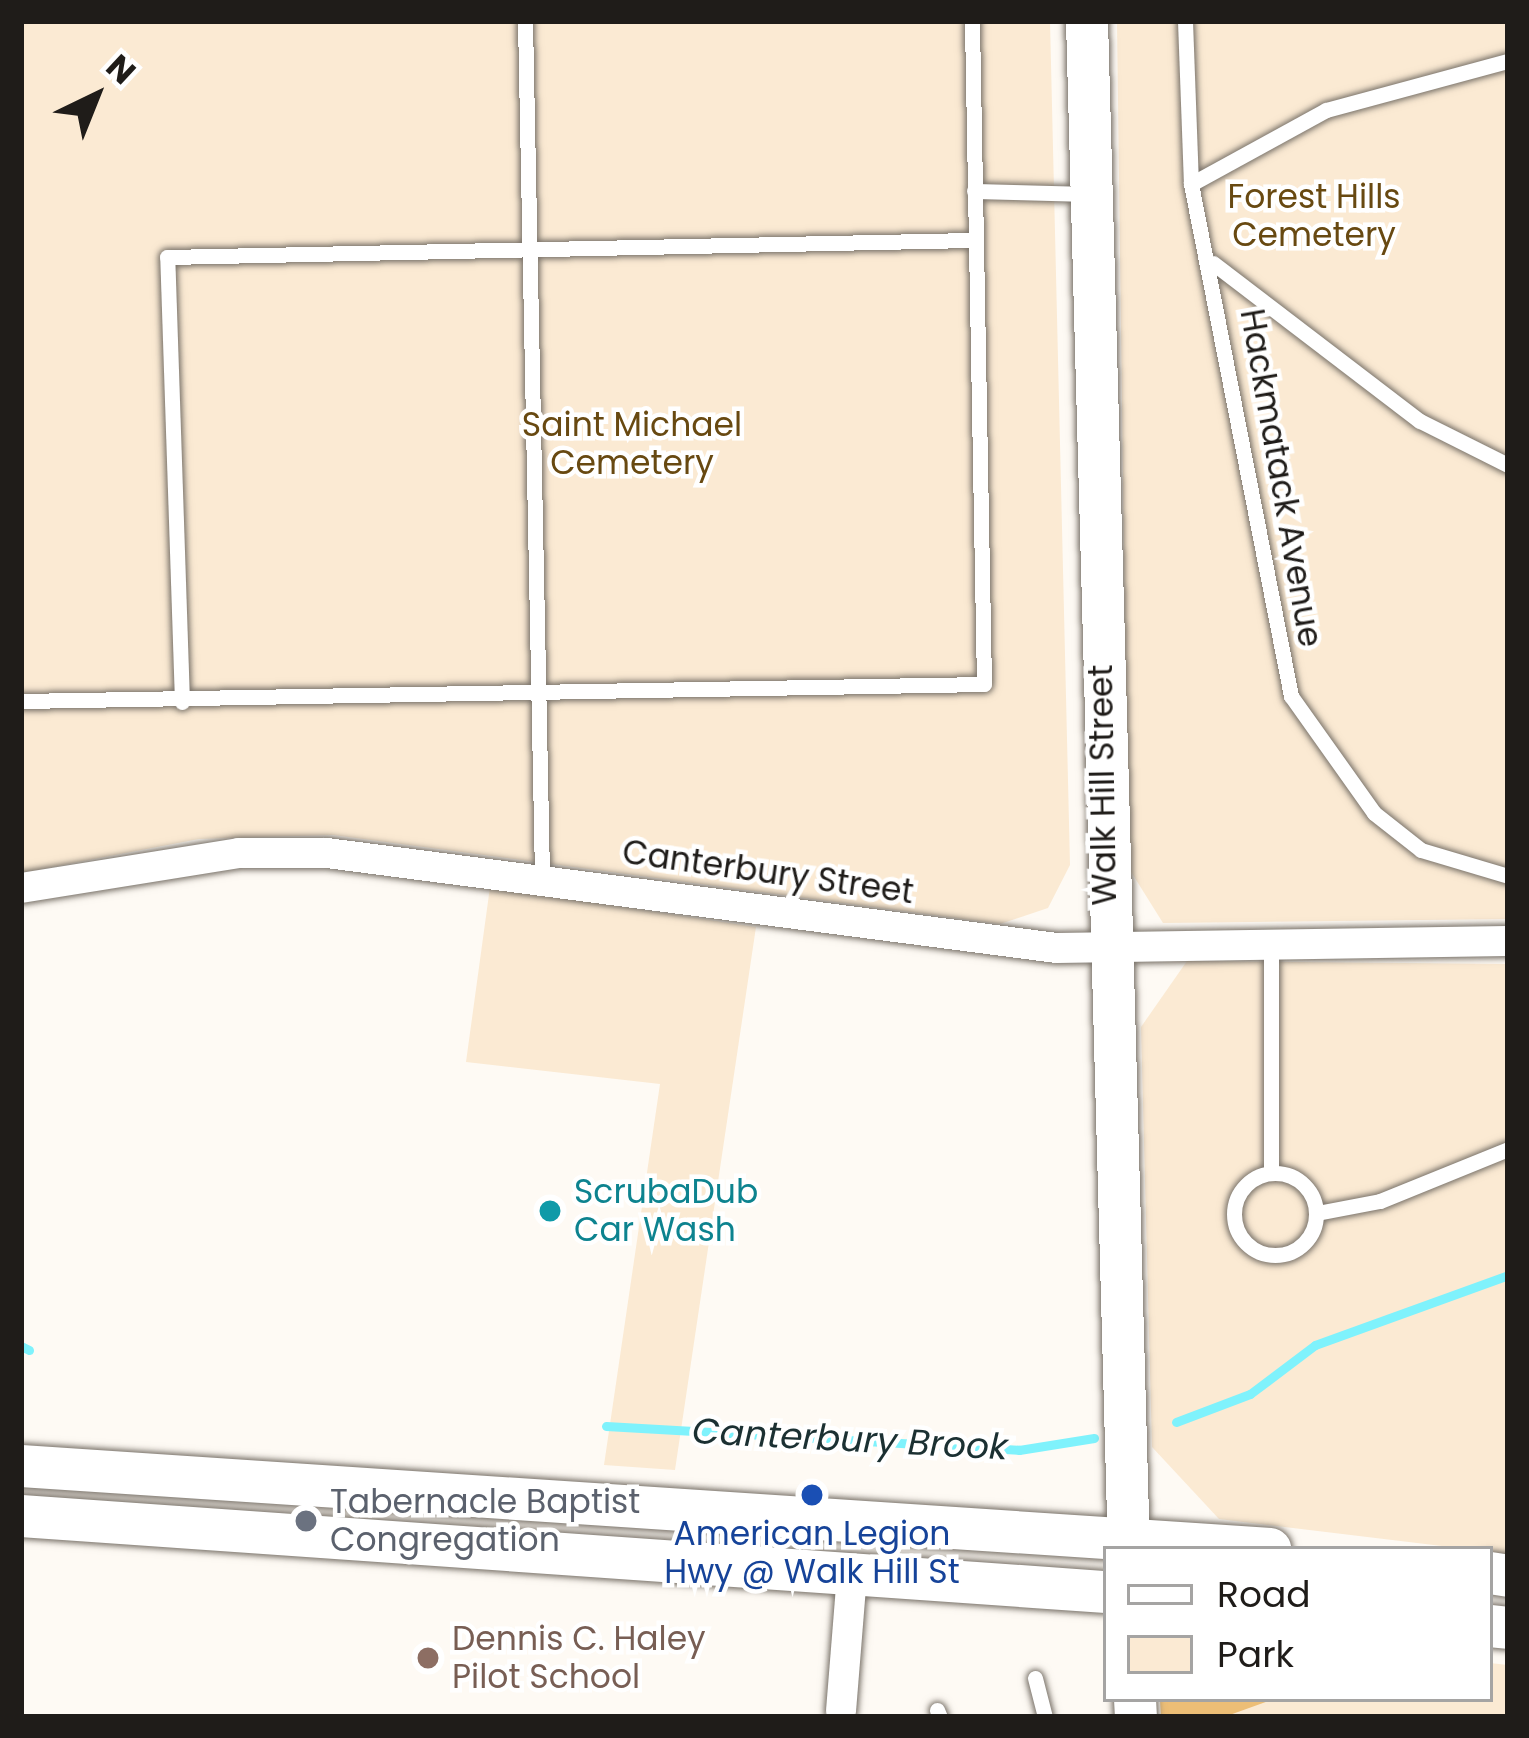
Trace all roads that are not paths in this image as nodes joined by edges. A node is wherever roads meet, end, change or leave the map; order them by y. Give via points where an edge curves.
1 (525, 21) edge
2 (972, 21) edge
3 (1087, 21) edge
4 (1186, 21) edge
5 (1508, 61) edge
6 (1191, 184) junction
7 (974, 191) junction
8 (1090, 194) junction
9 (970, 239) junction
10 (527, 250) junction
11 (1213, 263) junction
12 (1508, 466) edge
13 (539, 695) junction
14 (21, 701) edge
15 (182, 702) junction
16 (542, 876) junction
17 (1508, 876) edge
18 (21, 888) edge
19 (1508, 941) edge
20 (1271, 948) junction
21 (1107, 950) junction
22 (1508, 1149) edge
23 (1271, 1172) junction
24 (1317, 1213) junction
25 (21, 1466) edge
26 (21, 1516) edge
27 (1129, 1543) edge
28 (1200, 1546) edge
29 (852, 1575) junction
30 (1103, 1592) edge
31 (1035, 1678) dead end
32 (841, 1711) dead end
33 (1045, 1717) edge

1 - 10 lane
2 - 7 lane
3 - 8 main road, Walk Hill Street
4 - 6 lane, Hackmatack Avenue
5 - 6 lane via 1326,110
6 - 11 lane, Hackmatack Avenue
7 - 8 lane
7 - 9 lane
8 - 21 main road, Walk Hill Street
9 - 10 lane
9 - 13 lane via 984,684
10 - 13 lane
10 - 15 lane via 167,257
11 - 12 lane via 1400,408
11 - 17 lane, Hackmatack Avenue via 1267,614 1291,696 1375,813 1421,850
13 - 15 lane
13 - 16 lane
14 - 15 lane
16 - 18 street, Canterbury Street via 272,852
16 - 21 street, Canterbury Street
19 - 20 street, Canterbury Street via 1375,937
20 - 21 street, Canterbury Street
20 - 23 lane
21 - 27 main road, Walk Hill Street
22 - 24 lane via 1380,1201
23 - 24 lane via 1303,1184
23 - 24 lane via 1237,1197 1236,1229 1250,1248 1299,1249
25 - 27 main road
26 - 29 main road
27 - 28 main road
29 - 30 main road
29 - 32 street
31 - 33 lane

